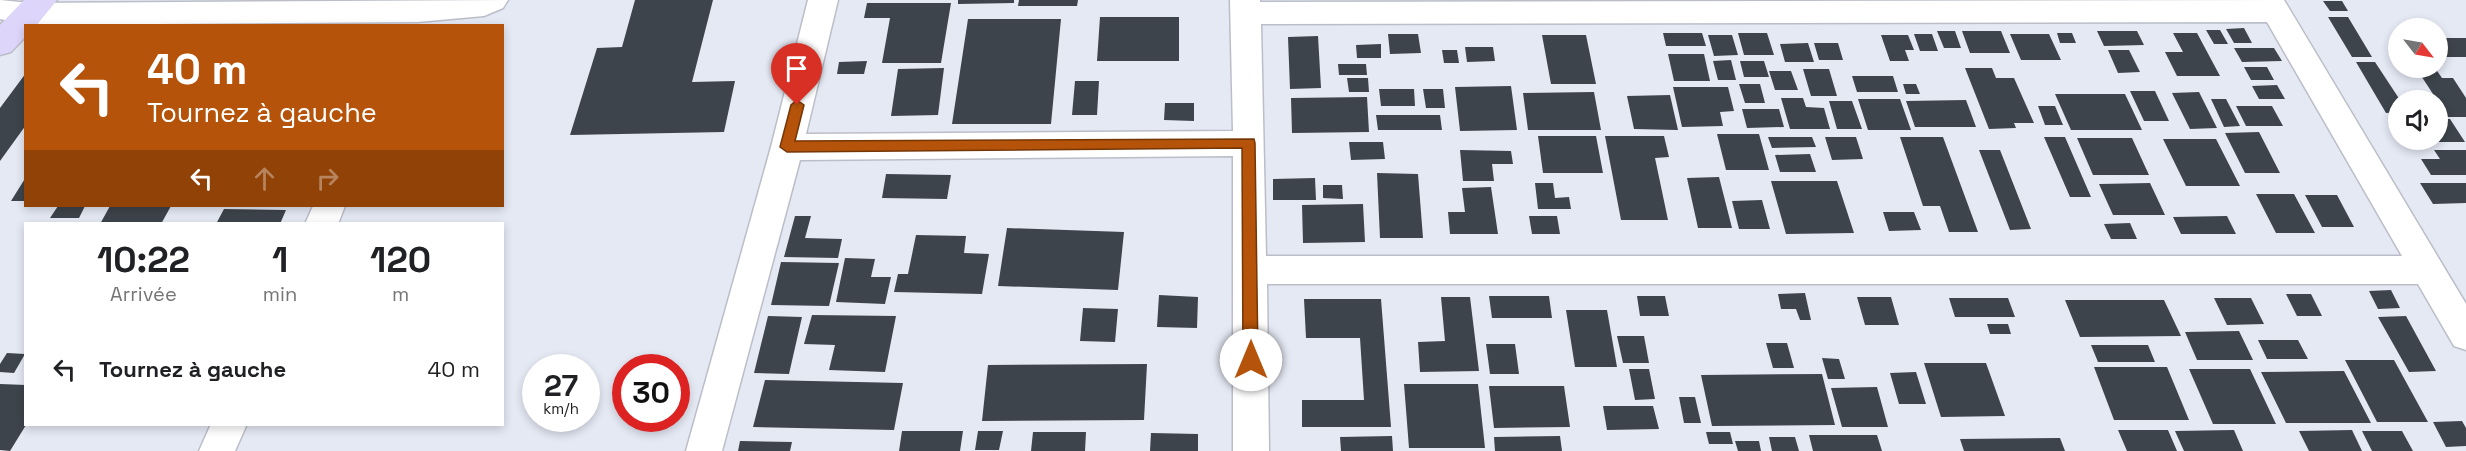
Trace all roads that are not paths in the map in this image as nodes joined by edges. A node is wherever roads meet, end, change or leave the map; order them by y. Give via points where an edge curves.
1 (493, 0) edge
2 (823, 0) edge
3 (1245, 6) edge
4 (2272, 6) edge
5 (36, 7) edge
6 (0, 8) edge
7 (415, 18) edge
8 (0, 44) edge
9 (1249, 143) junction
10 (787, 147) junction
11 (329, 207) edge
12 (322, 222) edge
13 (1250, 270) junction
14 (2428, 270) junction
15 (2466, 335) edge
16 (228, 426) edge
17 (217, 451) edge
18 (704, 451) edge
19 (1251, 451) edge

1 - 7 street
2 - 10 street
3 - 4 street
3 - 9 street
4 - 14 street
5 - 6 street
5 - 7 street
5 - 8 street
9 - 10 street
9 - 13 street
10 - 18 street
11 - 12 street
13 - 14 street
13 - 19 street
14 - 15 street
16 - 17 street

